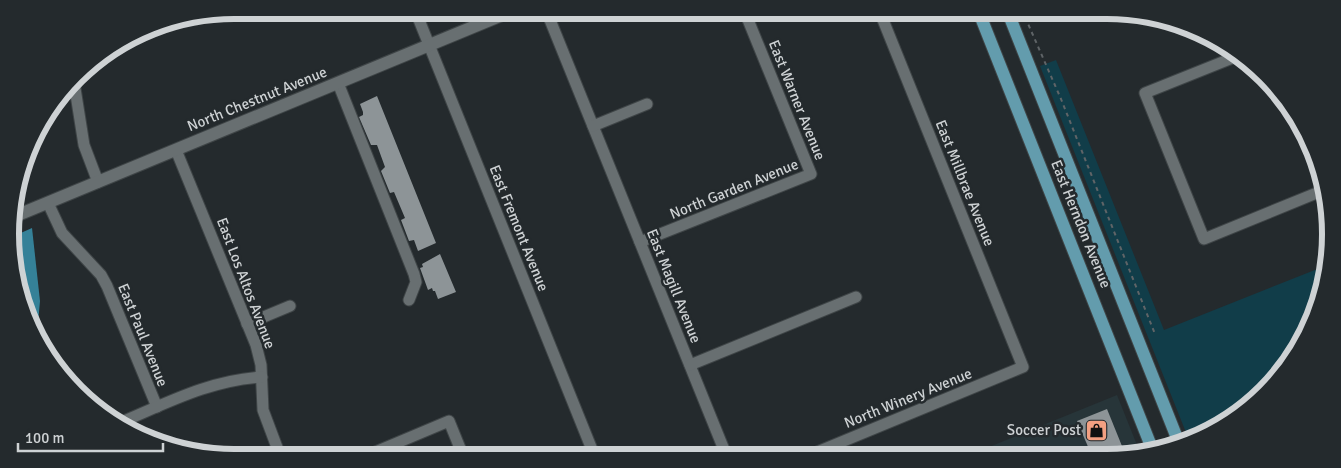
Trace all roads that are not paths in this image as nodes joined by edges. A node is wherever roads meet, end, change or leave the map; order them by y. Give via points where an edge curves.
1 (418, 19) edge
2 (492, 19) edge
3 (550, 19) edge
4 (748, 19) edge
5 (883, 19) edge
6 (982, 19) edge
7 (1011, 19) edge
8 (429, 45) junction
9 (1232, 58) edge
10 (338, 83) junction
11 (75, 89) edge
12 (647, 104) dead end
13 (593, 126) junction
14 (176, 150) junction
15 (811, 174) joint
16 (98, 182) junction
17 (1318, 192) edge
18 (48, 203) junction
19 (20, 214) edge
20 (640, 242) junction
21 (856, 297) dead end
22 (408, 300) dead end
23 (290, 306) dead end
24 (247, 324) junction
25 (690, 365) junction
26 (1023, 367) joint
27 (262, 377) junction
28 (156, 407) junction
29 (126, 420) edge
30 (1177, 438) edge
31 (1150, 445) edge
32 (278, 449) edge
33 (383, 449) edge
34 (460, 449) edge
35 (592, 449) edge
36 (723, 449) edge
37 (824, 449) edge

1 - 8 street, East Fremont Avenue
2 - 8 street, North Chestnut Avenue
3 - 13 street, East Magill Avenue
4 - 15 street, East Warner Avenue
5 - 26 street, East Millbrae Avenue
6 - 31 main road, East Herndon Avenue
7 - 30 main road, East Herndon Avenue
8 - 10 street, North Chestnut Avenue
8 - 35 street, East Fremont Avenue
9 - 17 street via 1145,93 1204,239
10 - 14 street, North Chestnut Avenue
10 - 22 street via 414,274 416,282
11 - 16 street via 84,145
12 - 13 street
13 - 20 street, East Magill Avenue
14 - 16 street, North Chestnut Avenue
14 - 24 street, East Los Altos Avenue
15 - 20 street, North Garden Avenue
16 - 18 street, North Chestnut Avenue
18 - 19 street, North Chestnut Avenue
18 - 28 street, East Paul Avenue via 62,233 101,275 107,286
20 - 25 street, East Magill Avenue
21 - 25 street
23 - 24 street
24 - 27 street, East Los Altos Avenue via 259,355
25 - 36 street, East Magill Avenue
26 - 37 street, North Winery Avenue
27 - 28 street via 225,380
27 - 32 street, East Los Altos Avenue via 263,410
28 - 29 street
33 - 34 street via 449,421

